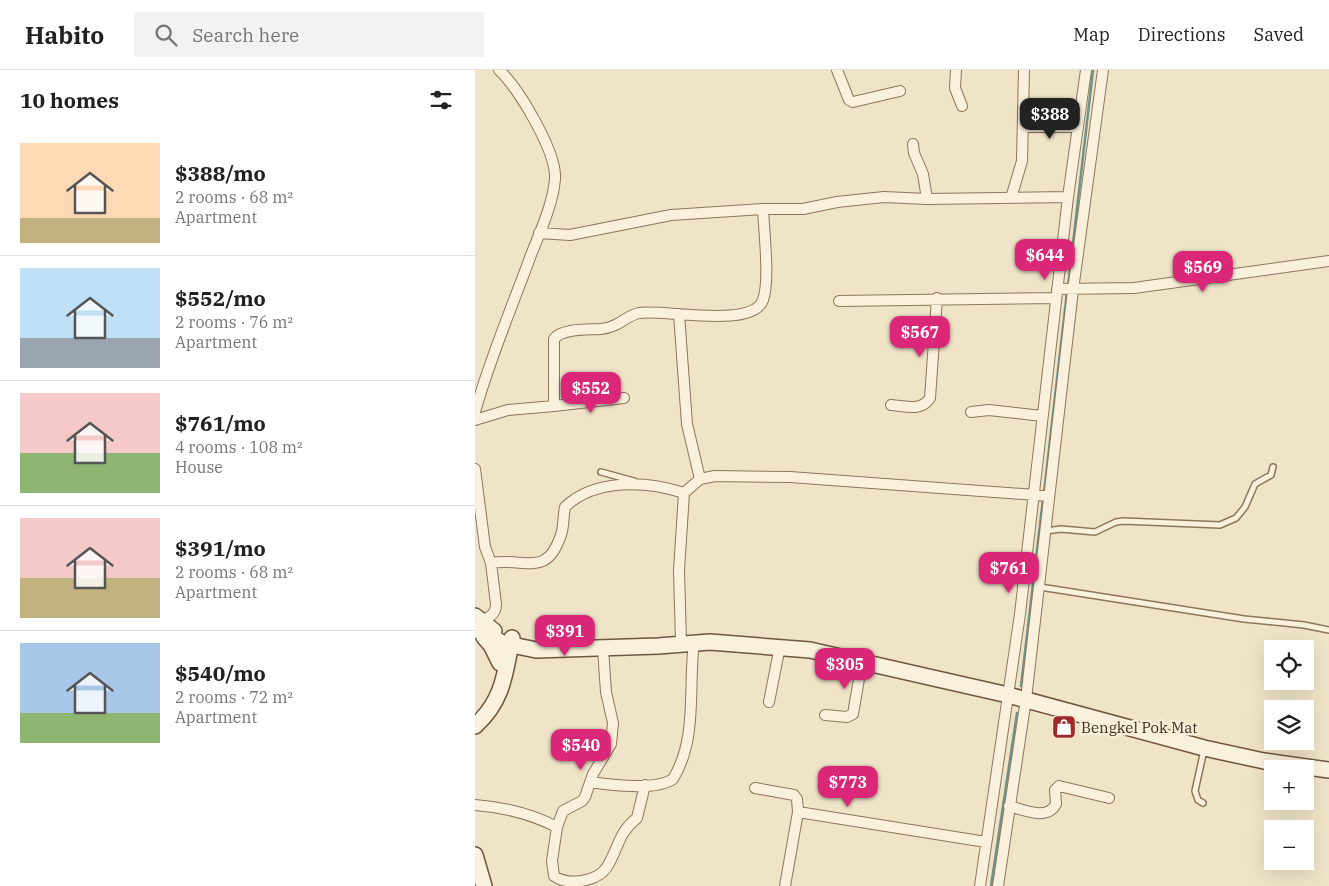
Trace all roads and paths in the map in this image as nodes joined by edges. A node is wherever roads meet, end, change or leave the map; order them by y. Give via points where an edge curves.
1 (499, 70) edge
2 (837, 70) edge
3 (956, 70) edge
4 (1024, 70) edge
5 (1086, 70) edge
6 (1103, 70) edge
7 (899, 91) dead end
8 (962, 106) dead end
9 (1023, 127) junction
10 (1077, 127) junction
11 (913, 144) dead end
12 (1068, 197) junction
13 (1011, 198) junction
14 (927, 199) junction
15 (763, 209) junction
16 (539, 233) junction
17 (1329, 262) edge
18 (1064, 291) junction
19 (937, 298) junction
20 (839, 301) dead end
21 (679, 314) junction
22 (625, 398) dead end
23 (891, 405) dead end
24 (554, 406) junction
25 (475, 412) edge
26 (971, 412) dead end
27 (1042, 416) junction
28 (475, 420) edge
29 (1273, 467) dead end
30 (475, 469) edge
31 (601, 472) dead end
32 (700, 479) junction
33 (643, 484) junction
34 (685, 493) junction
35 (1041, 496) junction
36 (1045, 531) junction
37 (491, 563) junction
38 (1040, 587) junction
39 (477, 625) edge
40 (1329, 630) edge
41 (507, 640) junction
42 (684, 643) junction
43 (781, 646) junction
44 (603, 649) junction
45 (536, 650) junction
46 (862, 661) junction
47 (503, 667) junction
48 (1008, 695) junction
49 (1026, 699) junction
50 (769, 702) dead end
51 (825, 716) dead end
52 (475, 719) edge
53 (475, 726) edge
54 (1204, 748) junction
55 (1329, 770) edge
56 (590, 782) junction
57 (645, 785) junction
58 (755, 788) dead end
59 (1109, 798) dead end
60 (1203, 803) dead end
61 (475, 804) edge
62 (1009, 806) junction
63 (798, 812) junction
64 (557, 828) junction
65 (986, 842) junction
66 (475, 855) edge
67 (484, 886) edge
68 (785, 886) edge
69 (980, 886) edge
70 (998, 886) edge

1 - 16 street via 510,80 529,110 553,163 555,178
2 - 7 street via 849,100 853,102
3 - 8 street via 955,88
4 - 9 street
5 - 10 street
6 - 18 street
9 - 10 street
9 - 13 street via 1022,161
10 - 12 street
11 - 14 street
12 - 13 street
12 - 18 street
13 - 14 street
14 - 15 street via 884,197 803,209
15 - 16 street via 671,215 571,236
15 - 21 street via 765,281 763,301 758,308 721,316
16 - 25 street
17 - 18 street via 1134,288
18 - 19 street
18 - 27 street
18 - 35 street
19 - 20 street
19 - 23 street via 929,398 917,408
21 - 24 street via 639,313 612,328 557,335 554,339
21 - 32 street via 687,424
22 - 24 street
24 - 28 street via 508,410
26 - 27 street via 989,410
27 - 35 street
29 - 36 lane via 1271,476 1255,484 1241,513 1221,525 1123,521 1095,532
30 - 37 street via 485,547
31 - 33 lane
32 - 34 street
32 - 35 street via 715,476 790,478
33 - 34 street
33 - 37 street via 594,490 568,505 564,511 562,534 547,561
34 - 42 street via 679,570
35 - 36 street
35 - 48 street
36 - 38 street
37 - 39 street via 496,611
38 - 40 lane
38 - 49 street
39 - 41 street
39 - 47 street
41 - 42 street
41 - 45 street
41 - 47 street
42 - 43 street
42 - 44 street
42 - 57 street via 691,665 691,714 686,747 673,779
43 - 46 street
43 - 50 street
44 - 45 street
44 - 56 street via 606,692 613,723 611,744
45 - 47 street via 516,656
46 - 48 street
46 - 51 street via 853,714 847,717
47 - 52 street
47 - 53 street via 501,690
48 - 49 street
48 - 65 street
49 - 54 street
49 - 62 street
54 - 55 street
54 - 60 lane via 1195,791
56 - 57 street
56 - 64 street via 582,801 563,810
57 - 64 street via 637,818 627,825 606,869 598,874 575,883 567,883 554,876 552,861
58 - 63 street via 794,795
59 - 62 street via 1059,786 1055,790 1055,804 1047,813
61 - 64 street via 503,808
62 - 70 street
63 - 65 street
63 - 68 street
65 - 69 street
66 - 67 street

